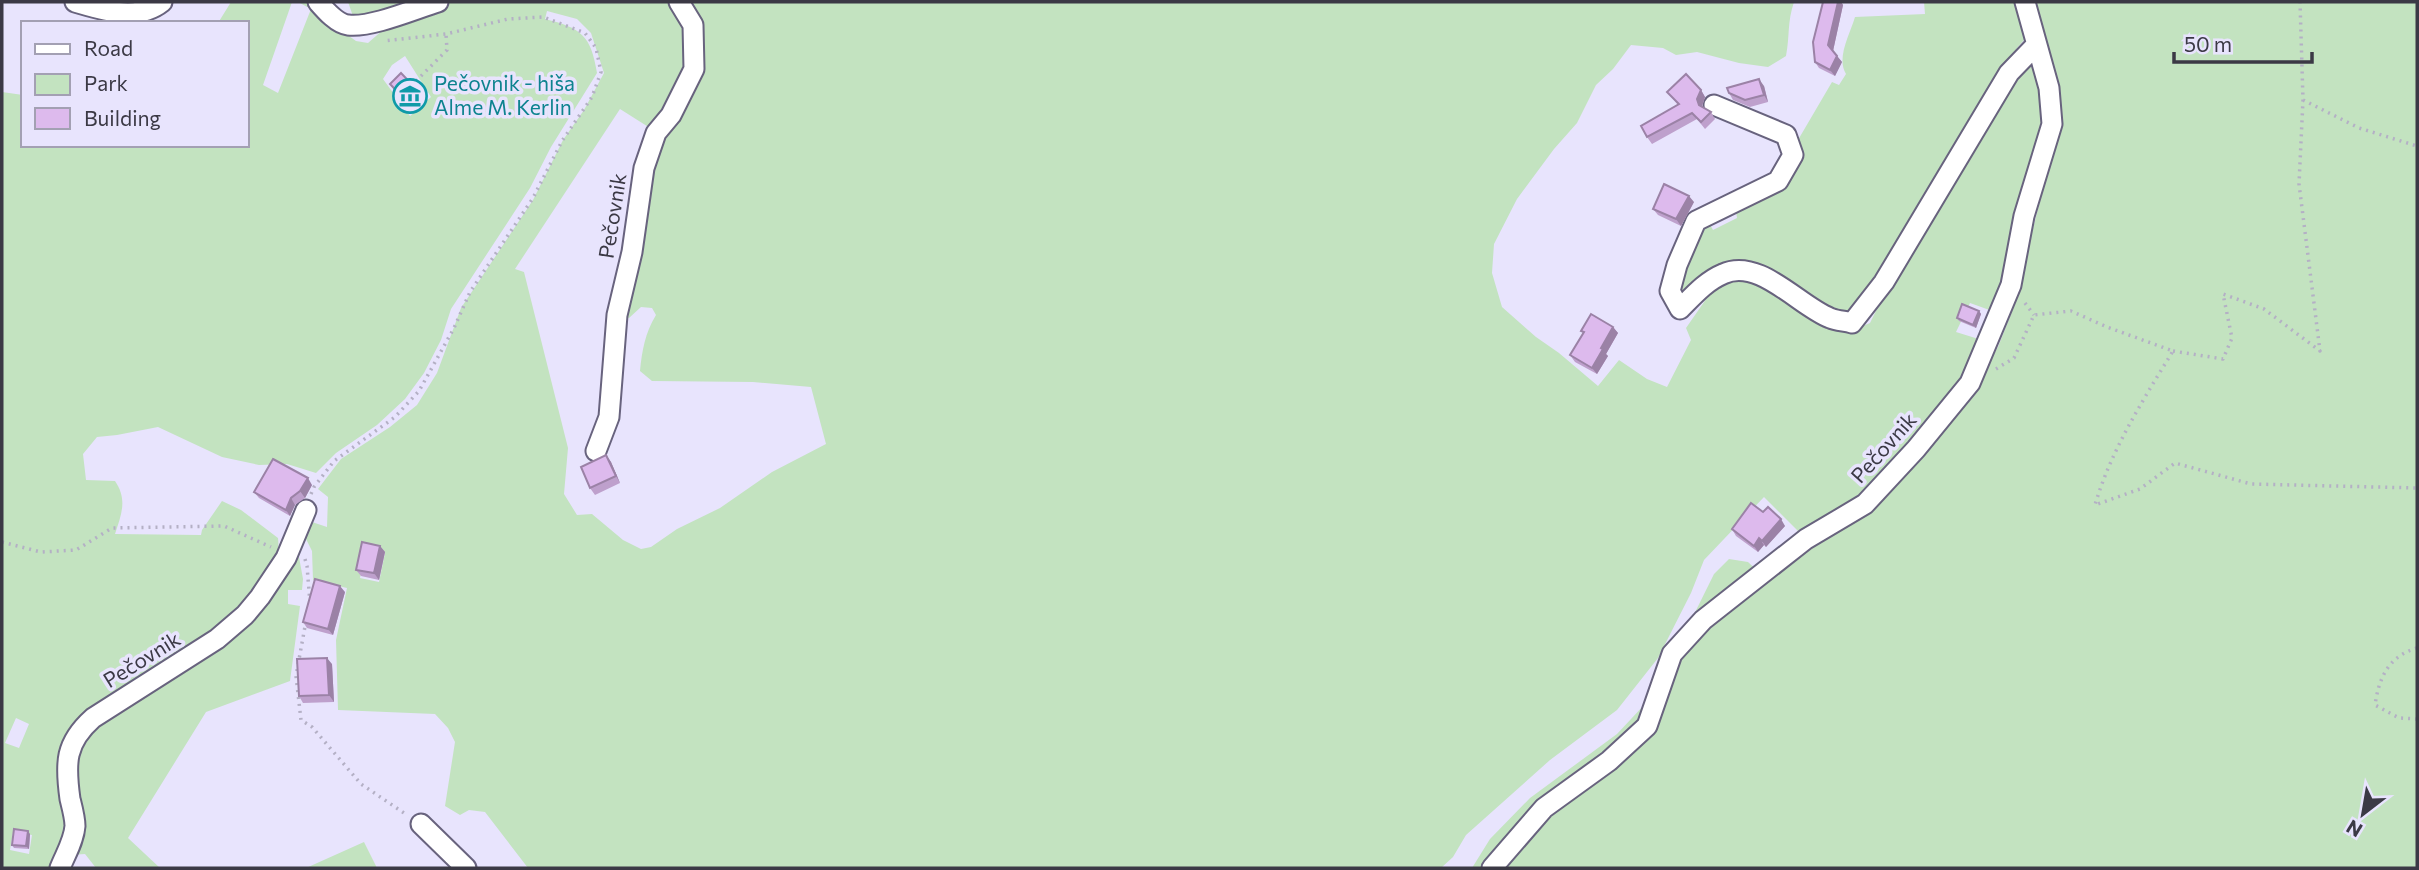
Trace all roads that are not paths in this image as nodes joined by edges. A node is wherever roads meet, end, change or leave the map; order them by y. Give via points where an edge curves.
1 (75, 2) edge
2 (162, 2) edge
3 (318, 2) edge
4 (438, 2) edge
5 (679, 2) edge
6 (2025, 2) edge
7 (2036, 45) junction
8 (1714, 105) dead end
9 (596, 451) dead end
10 (306, 510) road end
11 (421, 824) dead end
12 (60, 868) edge
13 (466, 868) edge
14 (1492, 868) edge

1 - 2 street via 118,13 139,13
3 - 4 street via 345,25 365,24
5 - 9 street, Pečovnik via 693,25 694,69 671,115 656,133 643,168 632,252 617,315 608,417
6 - 7 street, Pečovnik
7 - 8 street via 2009,72 1884,282 1852,323 1830,318 1750,271 1724,273 1681,309 1670,290 1696,221 1778,181 1793,155 1786,135
7 - 14 street, Pečovnik via 2049,88 2052,124 2024,216 2011,285 1970,383 1865,504 1806,539 1703,620 1672,654 1647,726 1609,761 1544,808
10 - 12 street, Pečovnik via 286,558 245,615 79,732 67,767 75,825
11 - 13 street

